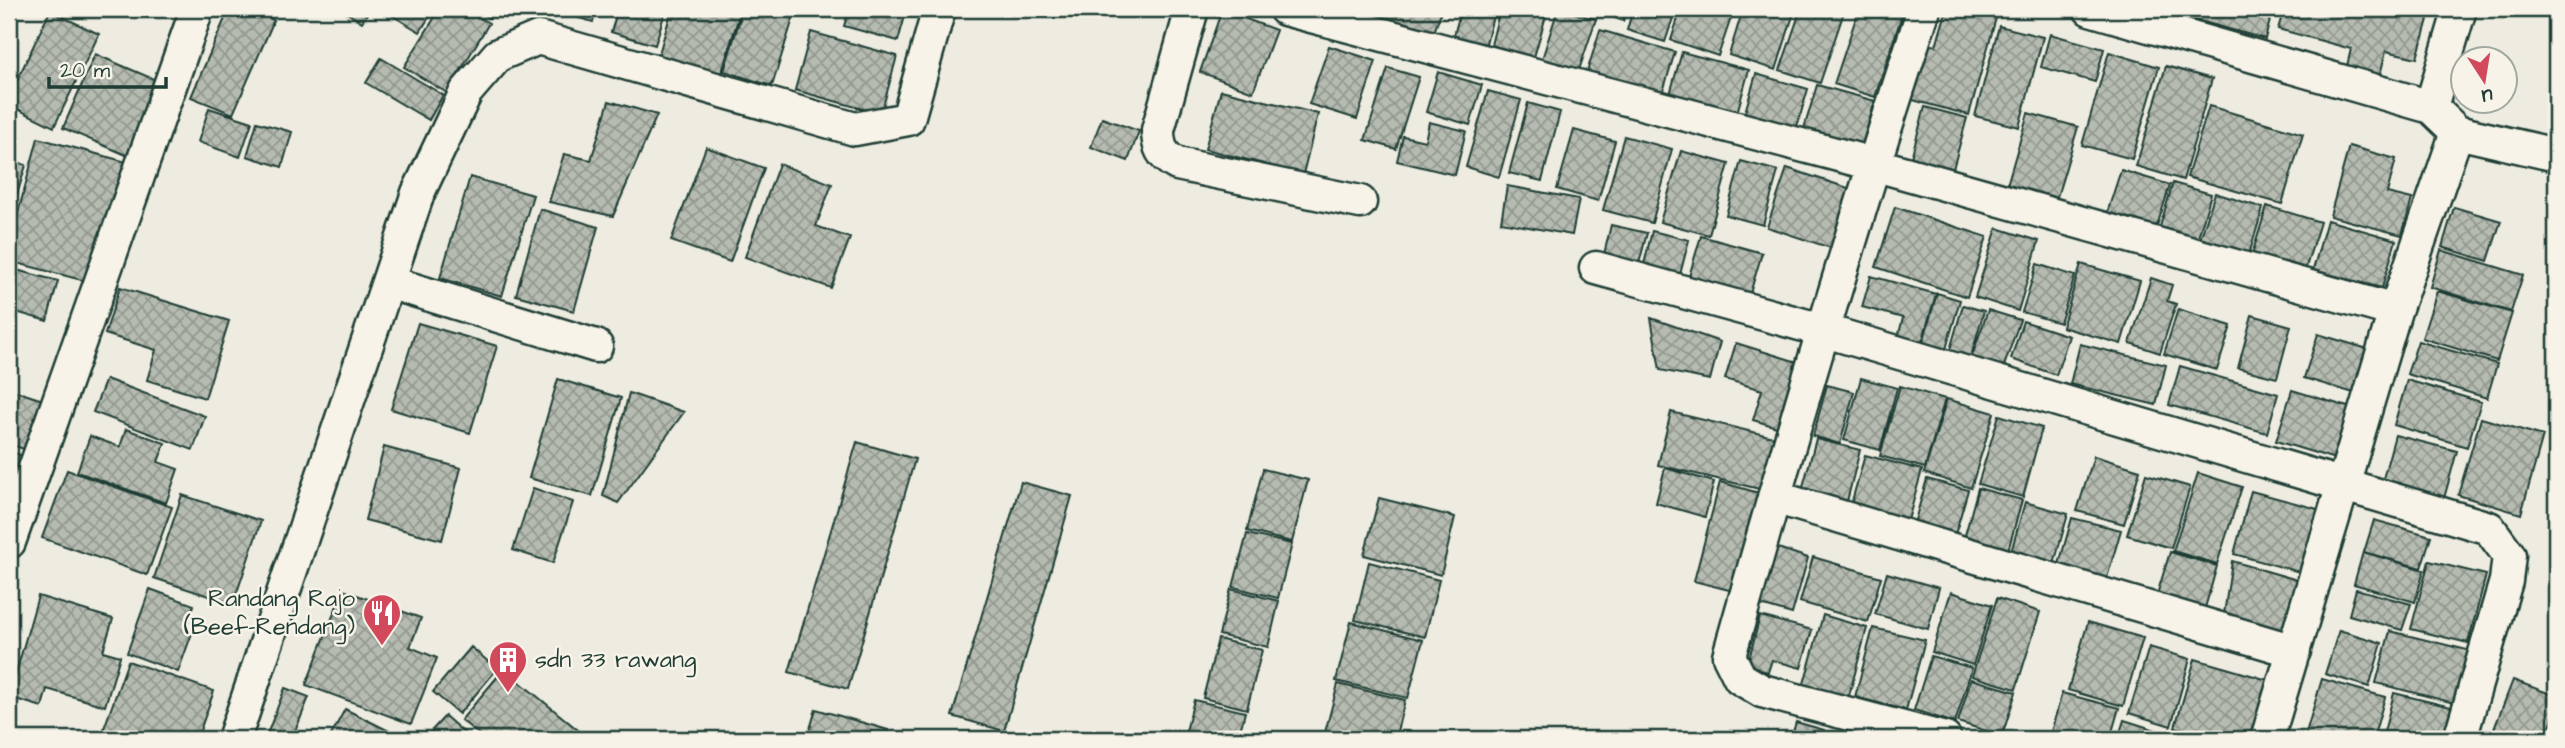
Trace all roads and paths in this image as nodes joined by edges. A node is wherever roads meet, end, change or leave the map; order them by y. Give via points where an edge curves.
1 (197, 9) edge
2 (939, 9) edge
3 (1192, 9) edge
4 (1285, 9) edge
5 (1924, 9) edge
6 (2090, 9) edge
7 (2460, 9) edge
8 (2154, 18) edge
9 (2431, 107) junction
10 (2457, 132) junction
11 (2556, 155) edge
12 (1872, 164) junction
13 (1360, 202) dead end
14 (1596, 268) dead end
15 (388, 282) junction
16 (2395, 311) junction
17 (1822, 330) junction
18 (596, 346) dead end
19 (2343, 486) junction
20 (1774, 497) junction
21 (9, 542) edge
22 (2294, 651) junction
23 (234, 739) edge
24 (1945, 739) edge
25 (2267, 739) edge
26 (2460, 739) edge

1 - 21 street
2 - 15 street via 908,119 855,128 538,38 498,55 466,92 418,192
3 - 13 street via 1158,130 1158,144 1166,158
4 - 12 street
5 - 12 street
6 - 8 street
7 - 9 street
8 - 9 street
9 - 10 street
10 - 11 street
10 - 16 street
12 - 16 street
12 - 17 street
14 - 17 street
15 - 18 street
15 - 23 street
16 - 19 street
17 - 19 street
17 - 20 street
19 - 22 street
19 - 26 street via 2489,528 2509,555 2506,581
20 - 22 street
20 - 24 street via 1729,656 1740,678 1762,691
22 - 25 street

